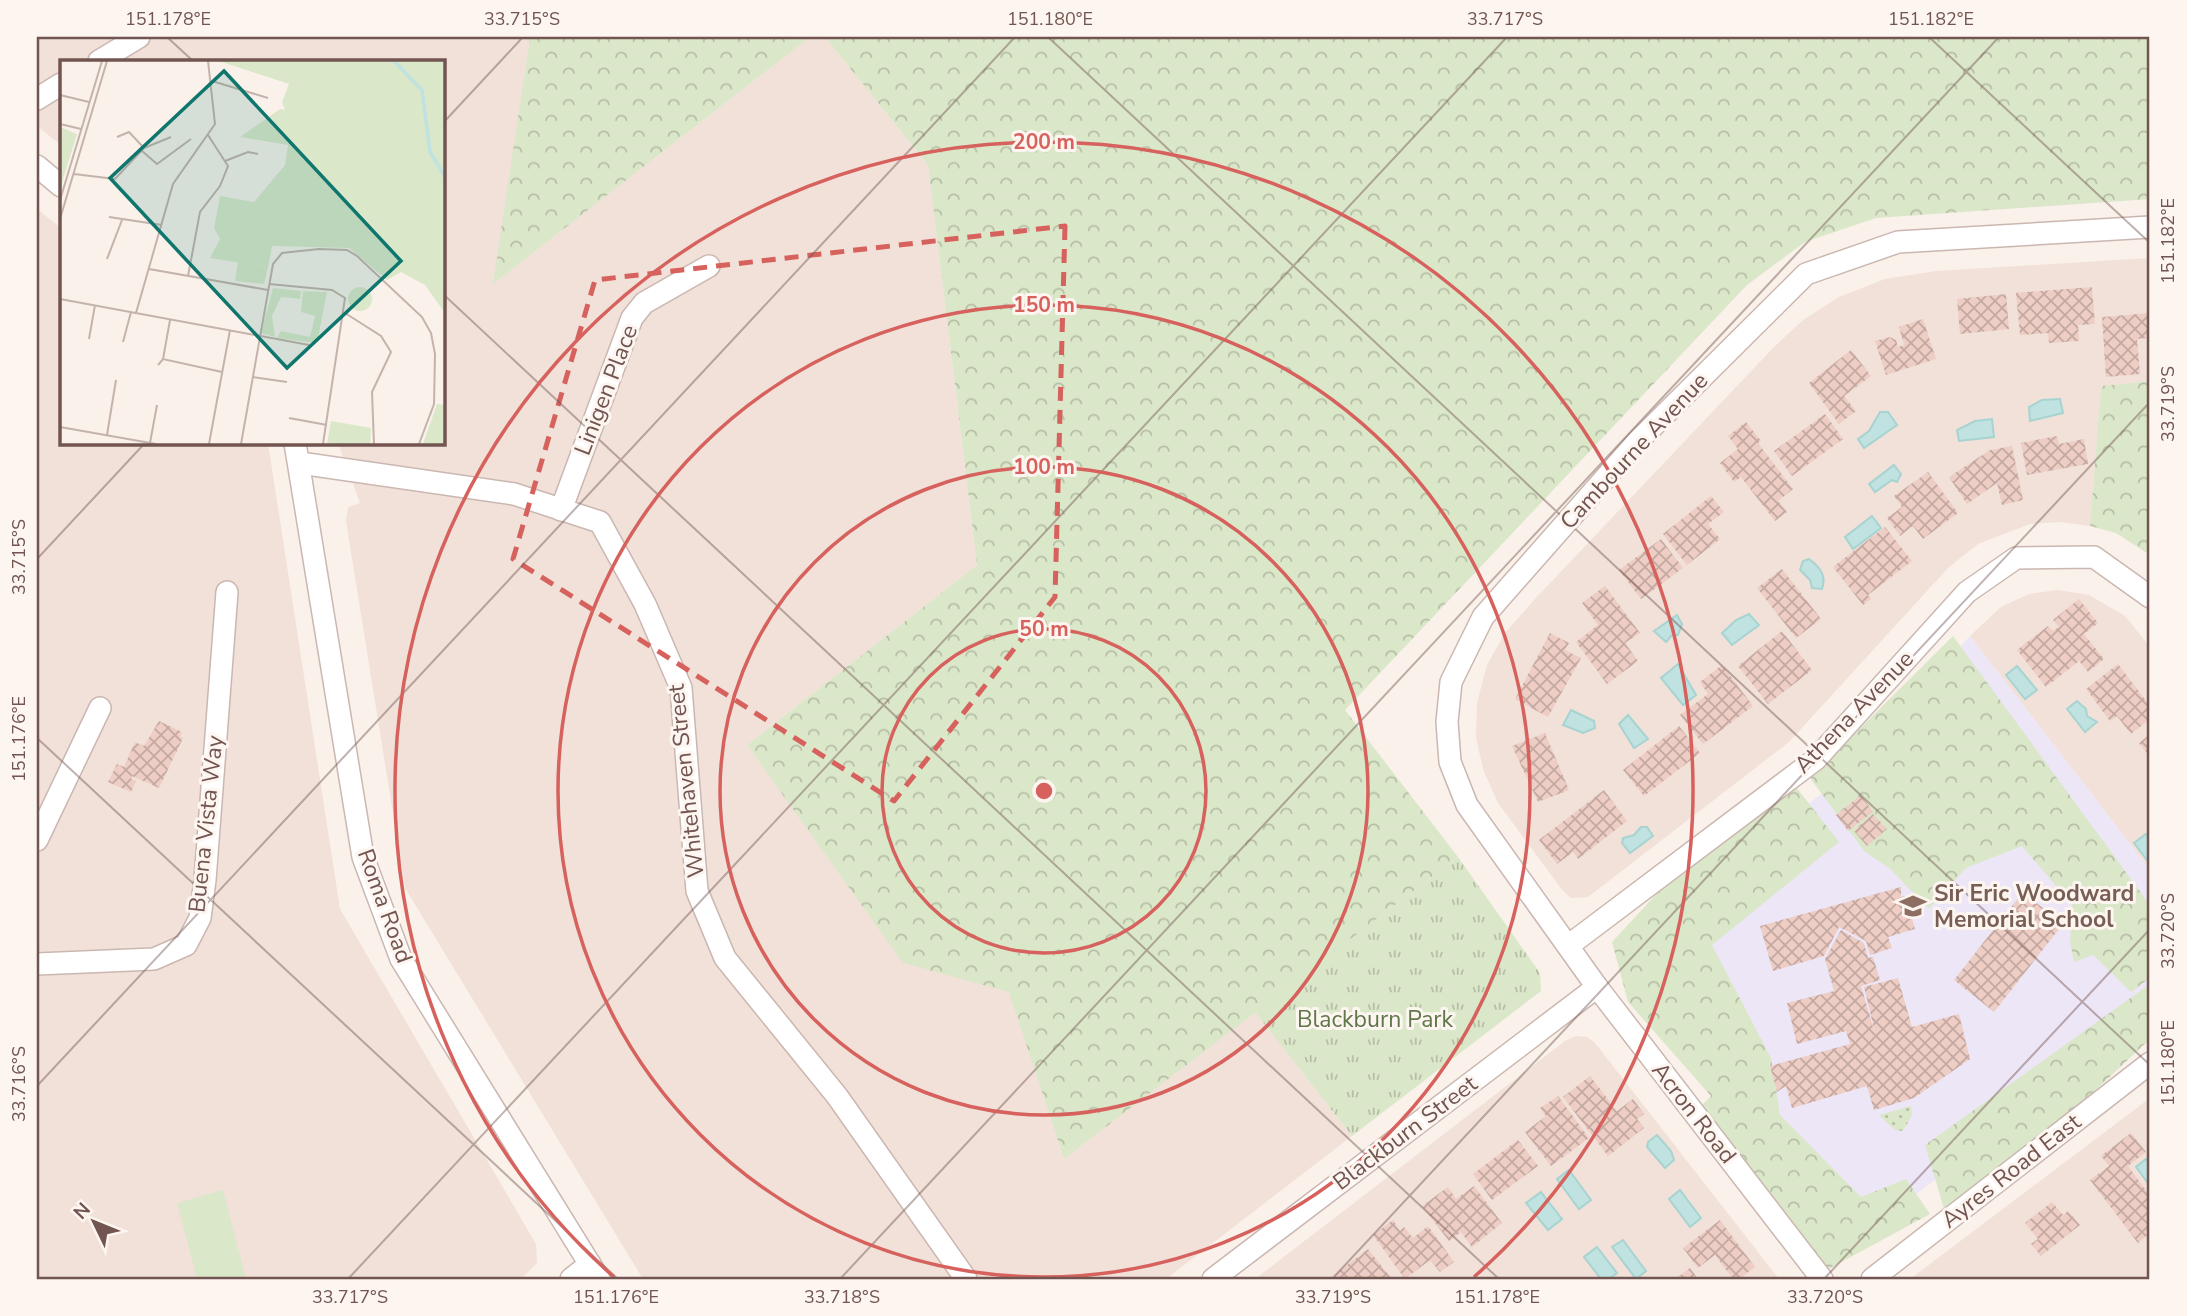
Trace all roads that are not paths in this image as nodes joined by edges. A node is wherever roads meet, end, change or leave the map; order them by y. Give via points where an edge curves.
1 (139, 37) edge
2 (101, 60) edge
3 (60, 85) edge
4 (37, 99) edge
5 (37, 166) edge
6 (60, 185) edge
7 (2150, 227) edge
8 (709, 267) dead end
9 (298, 453) edge
10 (561, 510) junction
11 (227, 592) dead end
12 (2150, 597) edge
13 (100, 708) dead end
14 (37, 840) edge
15 (1567, 946) junction
16 (37, 964) edge
17 (1597, 987) junction
18 (2150, 1063) edge
19 (595, 1272) edge
20 (571, 1279) edge
21 (966, 1279) edge
22 (1213, 1279) edge
23 (1822, 1279) edge
24 (1872, 1279) edge

1 - 2 street
3 - 4 street
5 - 6 street
7 - 15 street, Cambourne Avenue via 1898,242 1807,274 1638,441 1483,617 1451,682 1450,762 1467,805
8 - 10 street, Linigen Place via 644,303 632,318
9 - 10 street, Whitehaven Street via 514,494
9 - 19 street, Roma Road via 363,857 401,959
10 - 21 street, Whitehaven Street via 600,522 645,604 681,688 697,891 725,958 837,1096
11 - 16 street, Buena Vista Way via 200,918 186,945 154,959
12 - 15 street, Athena Avenue via 2094,557 2016,558 1967,592 1816,759
13 - 14 street
15 - 17 street, Acron Road
17 - 22 street, Blackburn Street
17 - 23 street, Acron Road
18 - 24 street, Ayres Road East
19 - 20 street

